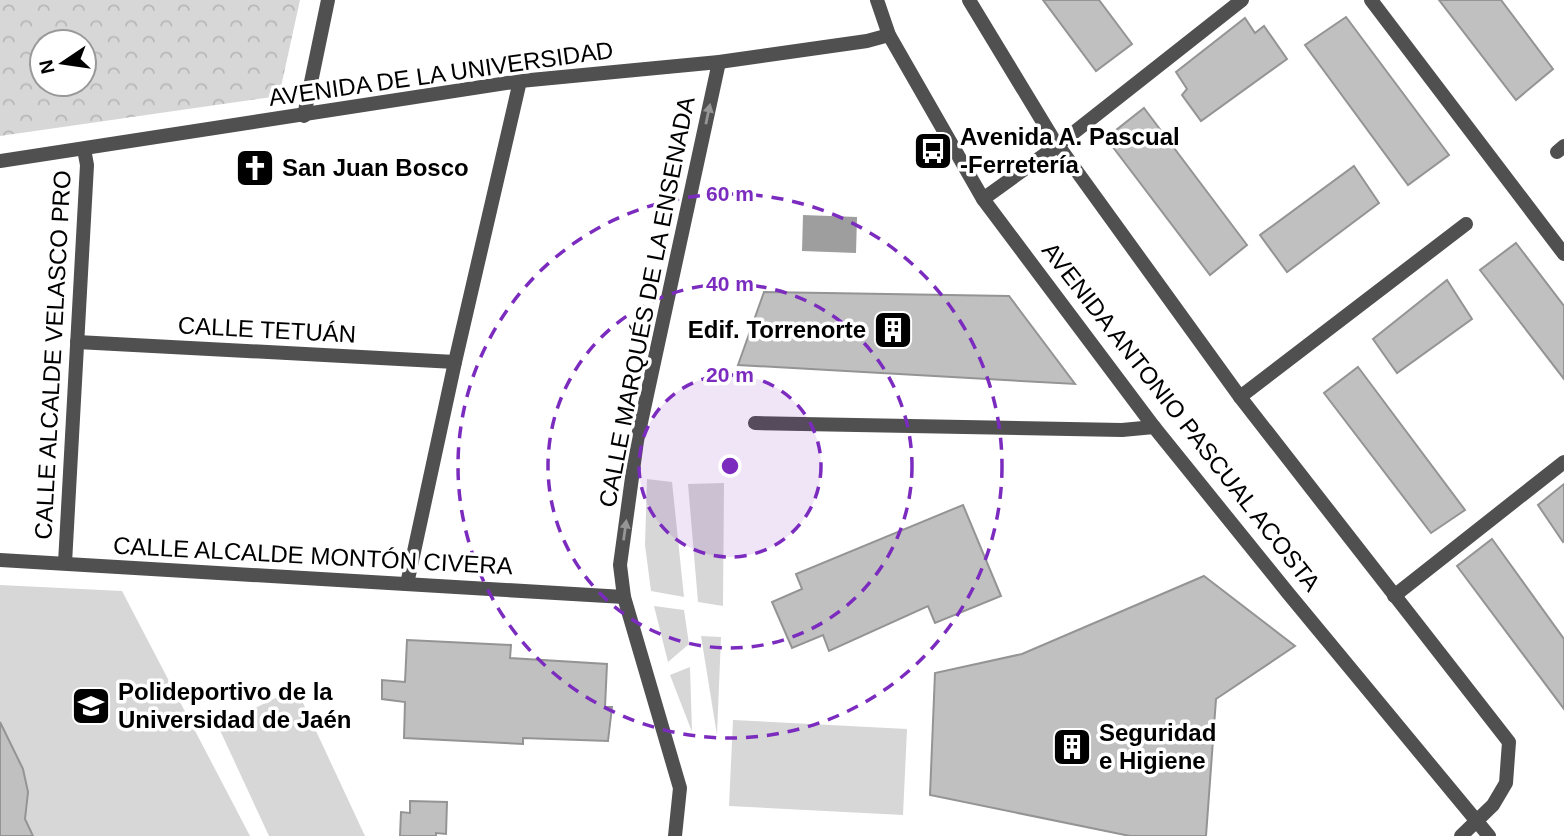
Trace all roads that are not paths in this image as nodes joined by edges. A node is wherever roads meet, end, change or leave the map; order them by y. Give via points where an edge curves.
1 (328, 0) edge
2 (877, 0) edge
3 (969, 0) edge
4 (1242, 0) edge
5 (1371, 0) edge
6 (889, 35) junction
7 (719, 62) junction
8 (520, 81) junction
9 (304, 116) junction
10 (1058, 145) junction
11 (85, 149) junction
12 (0, 161) edge
13 (983, 199) junction
14 (1466, 225) dead end
15 (1564, 254) edge
16 (77, 342) junction
17 (455, 362) junction
18 (1240, 397) junction
19 (755, 423) dead end
20 (1154, 426) junction
21 (1564, 462) edge
22 (0, 560) edge
23 (65, 564) junction
24 (407, 584) junction
25 (1394, 596) junction
26 (624, 597) junction
27 (1477, 821) junction
28 (675, 836) edge
29 (1461, 836) edge
30 (1489, 836) edge

1 - 9 street
2 - 6 street, AVENIDA ANTONIO PASCUAL ACOSTA
3 - 10 street
4 - 10 street
5 - 15 street
6 - 7 street, AVENIDA DE LA UNIVERSIDAD
6 - 13 street, AVENIDA ANTONIO PASCUAL ACOSTA
7 - 8 street, AVENIDA DE LA UNIVERSIDAD
26 -> 7 street, CALLE MARQUÉS DE LA ENSENADA via 620,565 637,441
8 - 9 street, AVENIDA DE LA UNIVERSIDAD
8 - 17 street
9 - 11 street, AVENIDA DE LA UNIVERSIDAD
10 - 13 street
10 - 18 street
11 - 12 street, AVENIDA DE LA UNIVERSIDAD
11 - 16 street, CALLE ALCALDE VELASCO PRO
13 - 20 street, AVENIDA ANTONIO PASCUAL ACOSTA
14 - 18 street
16 - 17 street, CALLE TETUÁN
16 - 23 street, CALLE ALCALDE VELASCO PRO
17 - 24 street
18 - 25 street
19 - 20 street via 1122,430
20 - 27 street, AVENIDA ANTONIO PASCUAL ACOSTA
21 - 25 street
22 - 23 street, CALLE ALCALDE MONTÓN CIVERA
23 - 24 street, CALLE ALCALDE MONTÓN CIVERA
24 - 26 street, CALLE ALCALDE MONTÓN CIVERA
25 - 27 street via 1509,742 1506,783
26 - 28 street, CALLE MARQUÉS DE LA ENSENADA via 680,788
27 - 29 street
27 - 30 street, AVENIDA ANTONIO PASCUAL ACOSTA

